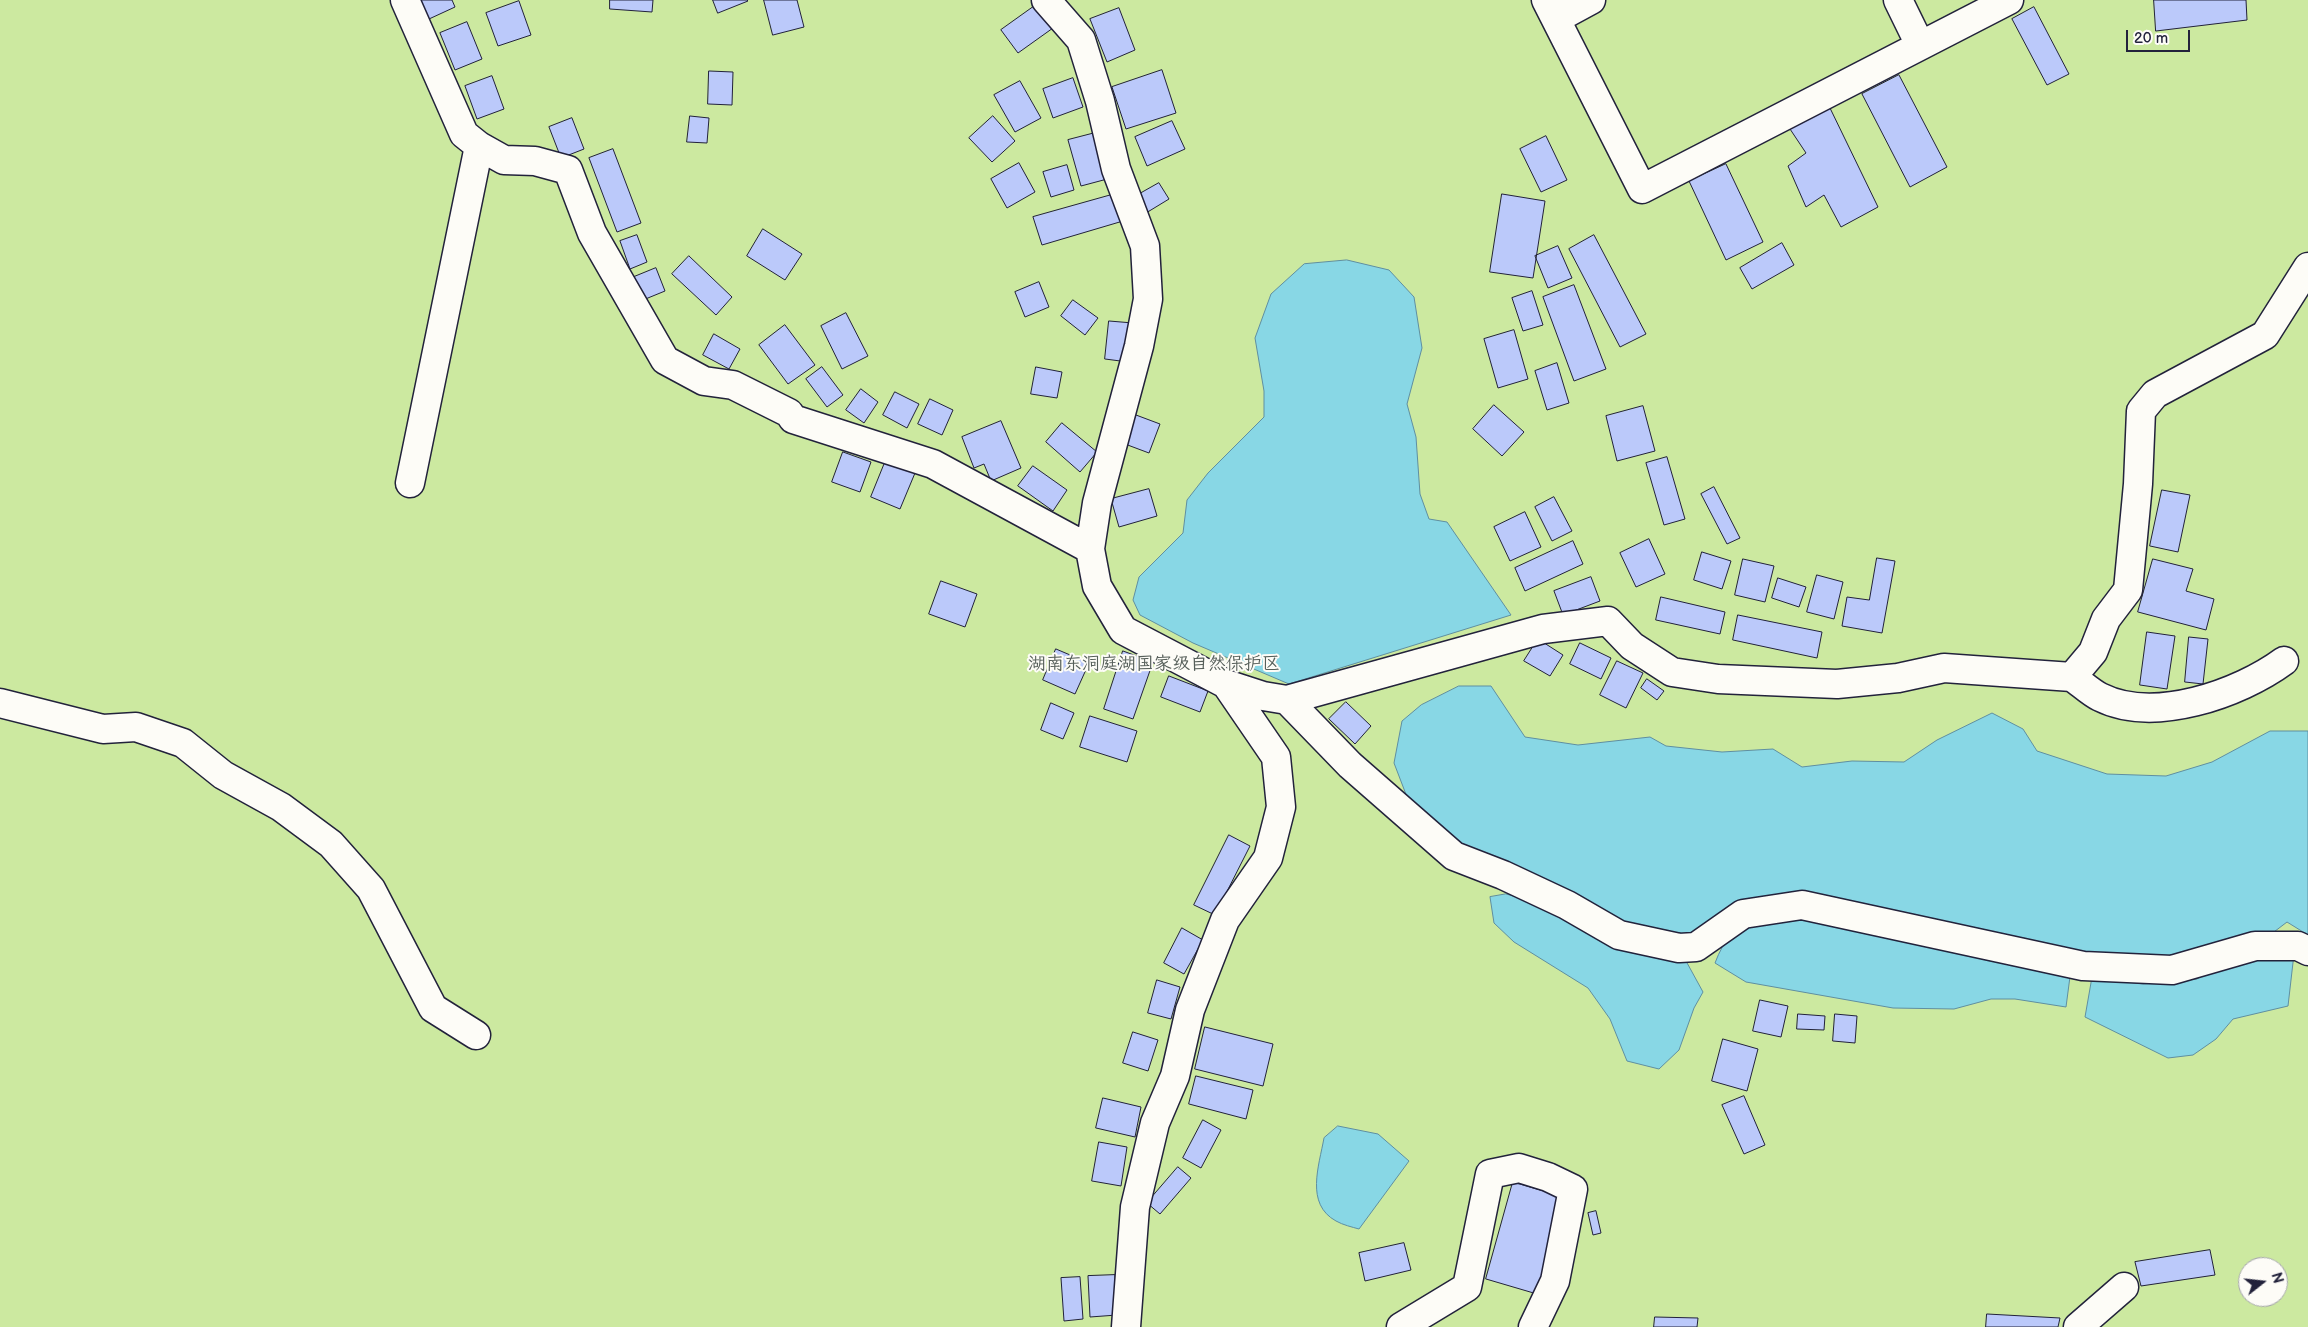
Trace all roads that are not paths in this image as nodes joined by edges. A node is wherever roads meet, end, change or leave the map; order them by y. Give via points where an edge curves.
1 (405, 0) edge
2 (1046, 0) edge
3 (1591, 0) edge
4 (1898, 0) edge
5 (2009, 0) edge
6 (1551, 9) edge
7 (1920, 45) junction
8 (479, 146) junction
9 (2308, 267) edge
10 (410, 483) dead end
11 (1090, 549) junction
12 (2284, 661) dead end
13 (2072, 677) junction
14 (1226, 684) junction
15 (1287, 700) junction
16 (0, 703) edge
17 (2308, 951) edge
18 (476, 1035) dead end
19 (2124, 1287) dead end
20 (1126, 1327) edge
21 (1402, 1327) edge
22 (1533, 1327) edge
23 (2078, 1327) edge

1 - 8 street via 464,134
2 - 11 street via 1081,40 1116,168 1145,246 1148,299 1098,503
3 - 6 street
4 - 7 street
5 - 7 street
6 - 7 street via 1642,189
8 - 10 street
8 - 11 street via 504,160 535,161 568,170 592,233 665,360 704,381 734,385 789,413 793,419 933,464
9 - 13 street via 2264,335 2155,394 2141,411 2128,590 2106,618 2093,652
11 - 14 street via 1097,586 1123,630
12 - 13 street via 2265,675 2193,704 2139,708 2101,697
13 - 15 street via 1944,668 1898,678 1837,684 1718,679 1672,672 1632,646 1608,621 1544,629
14 - 15 street
14 - 20 street via 1276,757 1281,807 1268,858 1225,920 1190,1010 1176,1076 1155,1123 1130,1241
15 - 17 street via 1350,765 1454,856 1559,901 1619,935 1679,948 1696,947 1743,914 1802,905 2083,966 2172,970 2255,946 2298,946
16 - 18 street via 103,729 136,727 183,743 223,775 281,807 331,844 371,888 433,1008
19 - 23 street
21 - 22 street via 1467,1287 1490,1174 1519,1168 1573,1189 1555,1281

